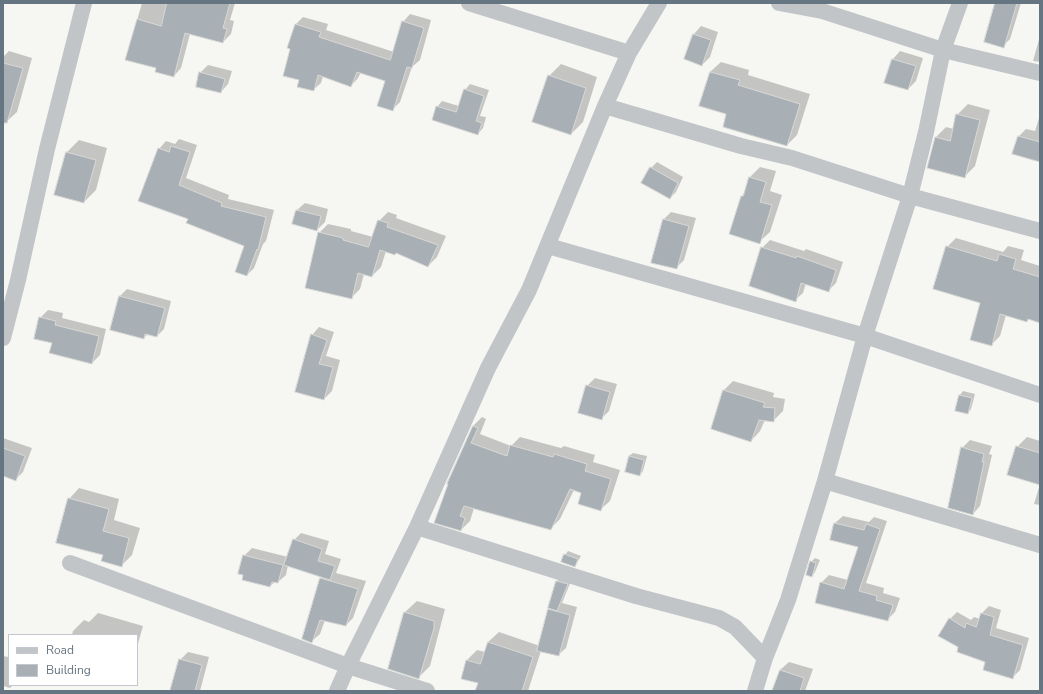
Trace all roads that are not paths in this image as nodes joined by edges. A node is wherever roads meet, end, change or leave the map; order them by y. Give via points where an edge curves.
1 (84, 3) edge
2 (469, 3) edge
3 (659, 3) edge
4 (779, 3) edge
5 (960, 3) edge
6 (944, 50) junction
7 (629, 53) junction
8 (1040, 73) edge
9 (605, 106) junction
10 (910, 196) junction
11 (1040, 232) edge
12 (548, 246) junction
13 (865, 336) junction
14 (3, 338) edge
15 (1040, 395) edge
16 (825, 480) junction
17 (417, 527) junction
18 (1040, 545) edge
19 (70, 563) dead end
20 (764, 658) junction
21 (348, 666) junction
22 (337, 691) edge
23 (427, 691) edge
24 (754, 691) edge

1 - 14 street
2 - 7 street
3 - 7 street
4 - 6 street via 822,11
5 - 6 street
6 - 8 street
6 - 10 street
7 - 9 street
9 - 10 street via 741,146 792,158
9 - 12 street
10 - 11 street
10 - 13 street
12 - 13 street
12 - 17 street via 529,290 488,368
13 - 15 street
13 - 16 street
16 - 18 street
16 - 20 street via 788,600
17 - 20 street via 636,596 719,618 735,626
17 - 21 street
19 - 21 street
20 - 24 street
21 - 22 street
21 - 23 street

